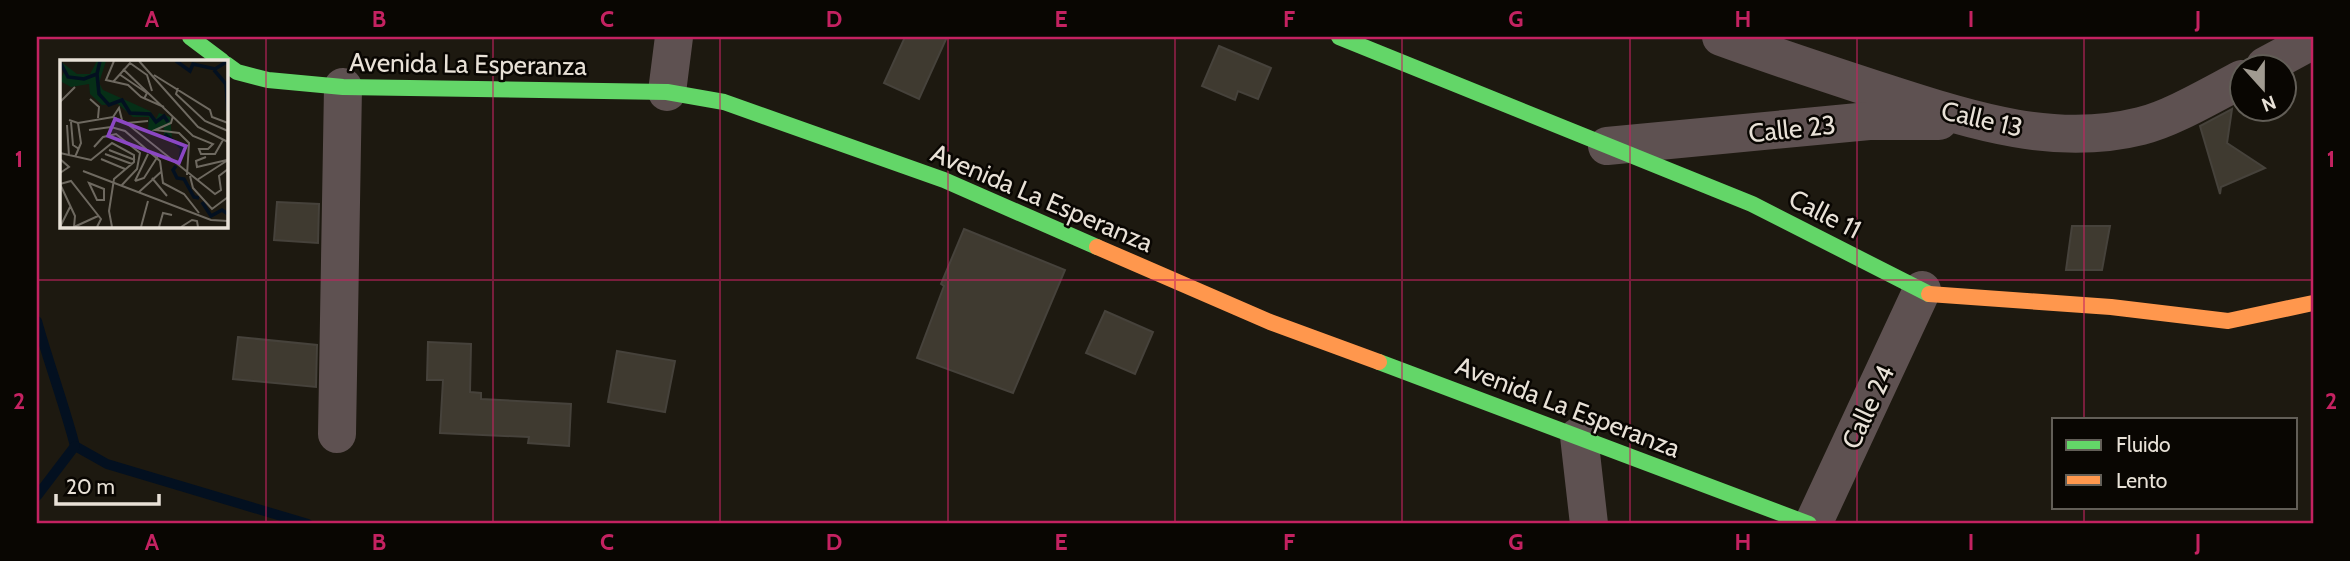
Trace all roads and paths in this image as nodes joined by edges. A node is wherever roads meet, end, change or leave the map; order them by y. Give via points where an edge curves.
1 (190, 37) edge
2 (674, 37) edge
3 (1339, 37) edge
4 (1721, 37) edge
5 (2313, 40) edge
6 (2290, 52) edge
7 (221, 60) edge
8 (228, 65) edge
9 (2228, 86) edge
10 (343, 87) junction
11 (667, 92) junction
12 (1976, 121) junction
13 (1608, 146) junction
14 (1922, 290) junction
15 (2313, 303) edge
16 (337, 434) dead end
17 (1579, 436) junction
18 (1589, 524) edge
19 (1811, 524) edge

1 - 7 street, Avenida La Esperanza
2 - 11 street
3 - 13 street, Calle 11
4 - 12 street, Calle 13
5 - 6 street
8 - 10 street, Avenida La Esperanza via 268,80
9 - 12 street, Calle 13 via 2142,126 2079,136
10 - 11 street, Avenida La Esperanza
10 - 16 street
11 - 17 street, Avenida La Esperanza via 724,102 944,180 1270,322
12 - 13 street, Calle 23 via 1869,121
13 - 14 street, Calle 11 via 1752,204
14 - 15 street, Calle 11 via 1931,295 2111,307 2228,321
14 - 19 street, Calle 24
17 - 18 street
17 - 19 street, Avenida La Esperanza

